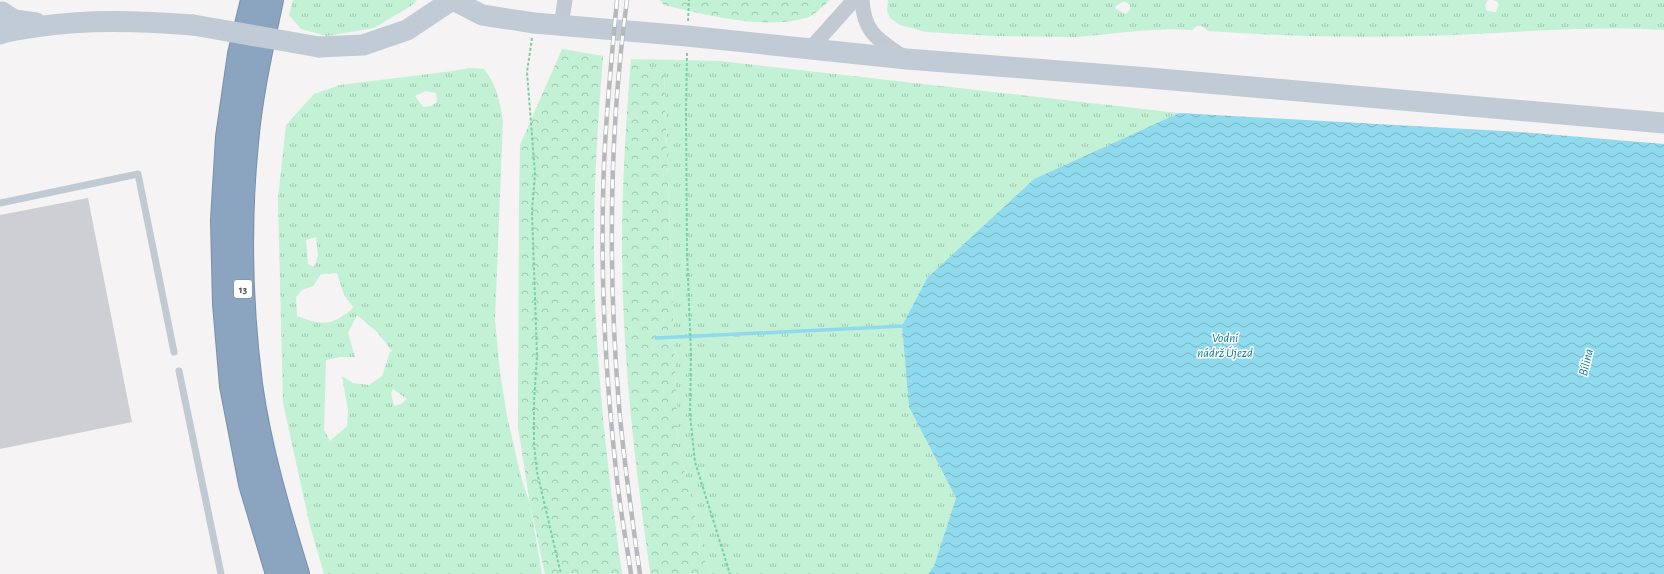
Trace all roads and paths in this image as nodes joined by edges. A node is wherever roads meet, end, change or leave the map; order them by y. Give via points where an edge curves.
1 (252, 0) edge
2 (272, 0) edge
3 (452, 0) edge
4 (565, 0) edge
5 (689, 0) edge
6 (854, 0) edge
7 (862, 0) edge
8 (1, 13) edge
9 (534, 23) junction
10 (48, 26) junction
11 (561, 26) junction
12 (0, 34) edge
13 (687, 36) junction
14 (810, 49) junction
15 (907, 59) junction
16 (1664, 123) edge
17 (0, 203) edge
18 (174, 352) dead end
19 (179, 371) dead end
20 (221, 574) edge
21 (277, 574) edge
22 (298, 574) edge
23 (561, 574) edge
24 (730, 574) edge

1 - 21 highway, 13 via 239,54 227,137 222,220 224,304 231,386 247,469
2 - 22 highway, 13 via 258,64 247,142 242,222 243,305 251,385 270,482
3 - 9 street via 482,15
3 - 10 street, bridge via 407,30 363,45 319,47 193,25 127,21
4 - 11 street
5 - 13 path
6 - 14 street
7 - 15 street via 863,14 871,33
8 - 10 street via 14,20
9 - 11 street
9 - 23 path via 527,72 535,174 532,211 537,356 534,445 536,472
10 - 12 street
11 - 13 street
13 - 14 street
13 - 24 path via 690,415 695,462
14 - 15 street
15 - 16 street
17 - 18 lane via 138,174
19 - 20 lane

